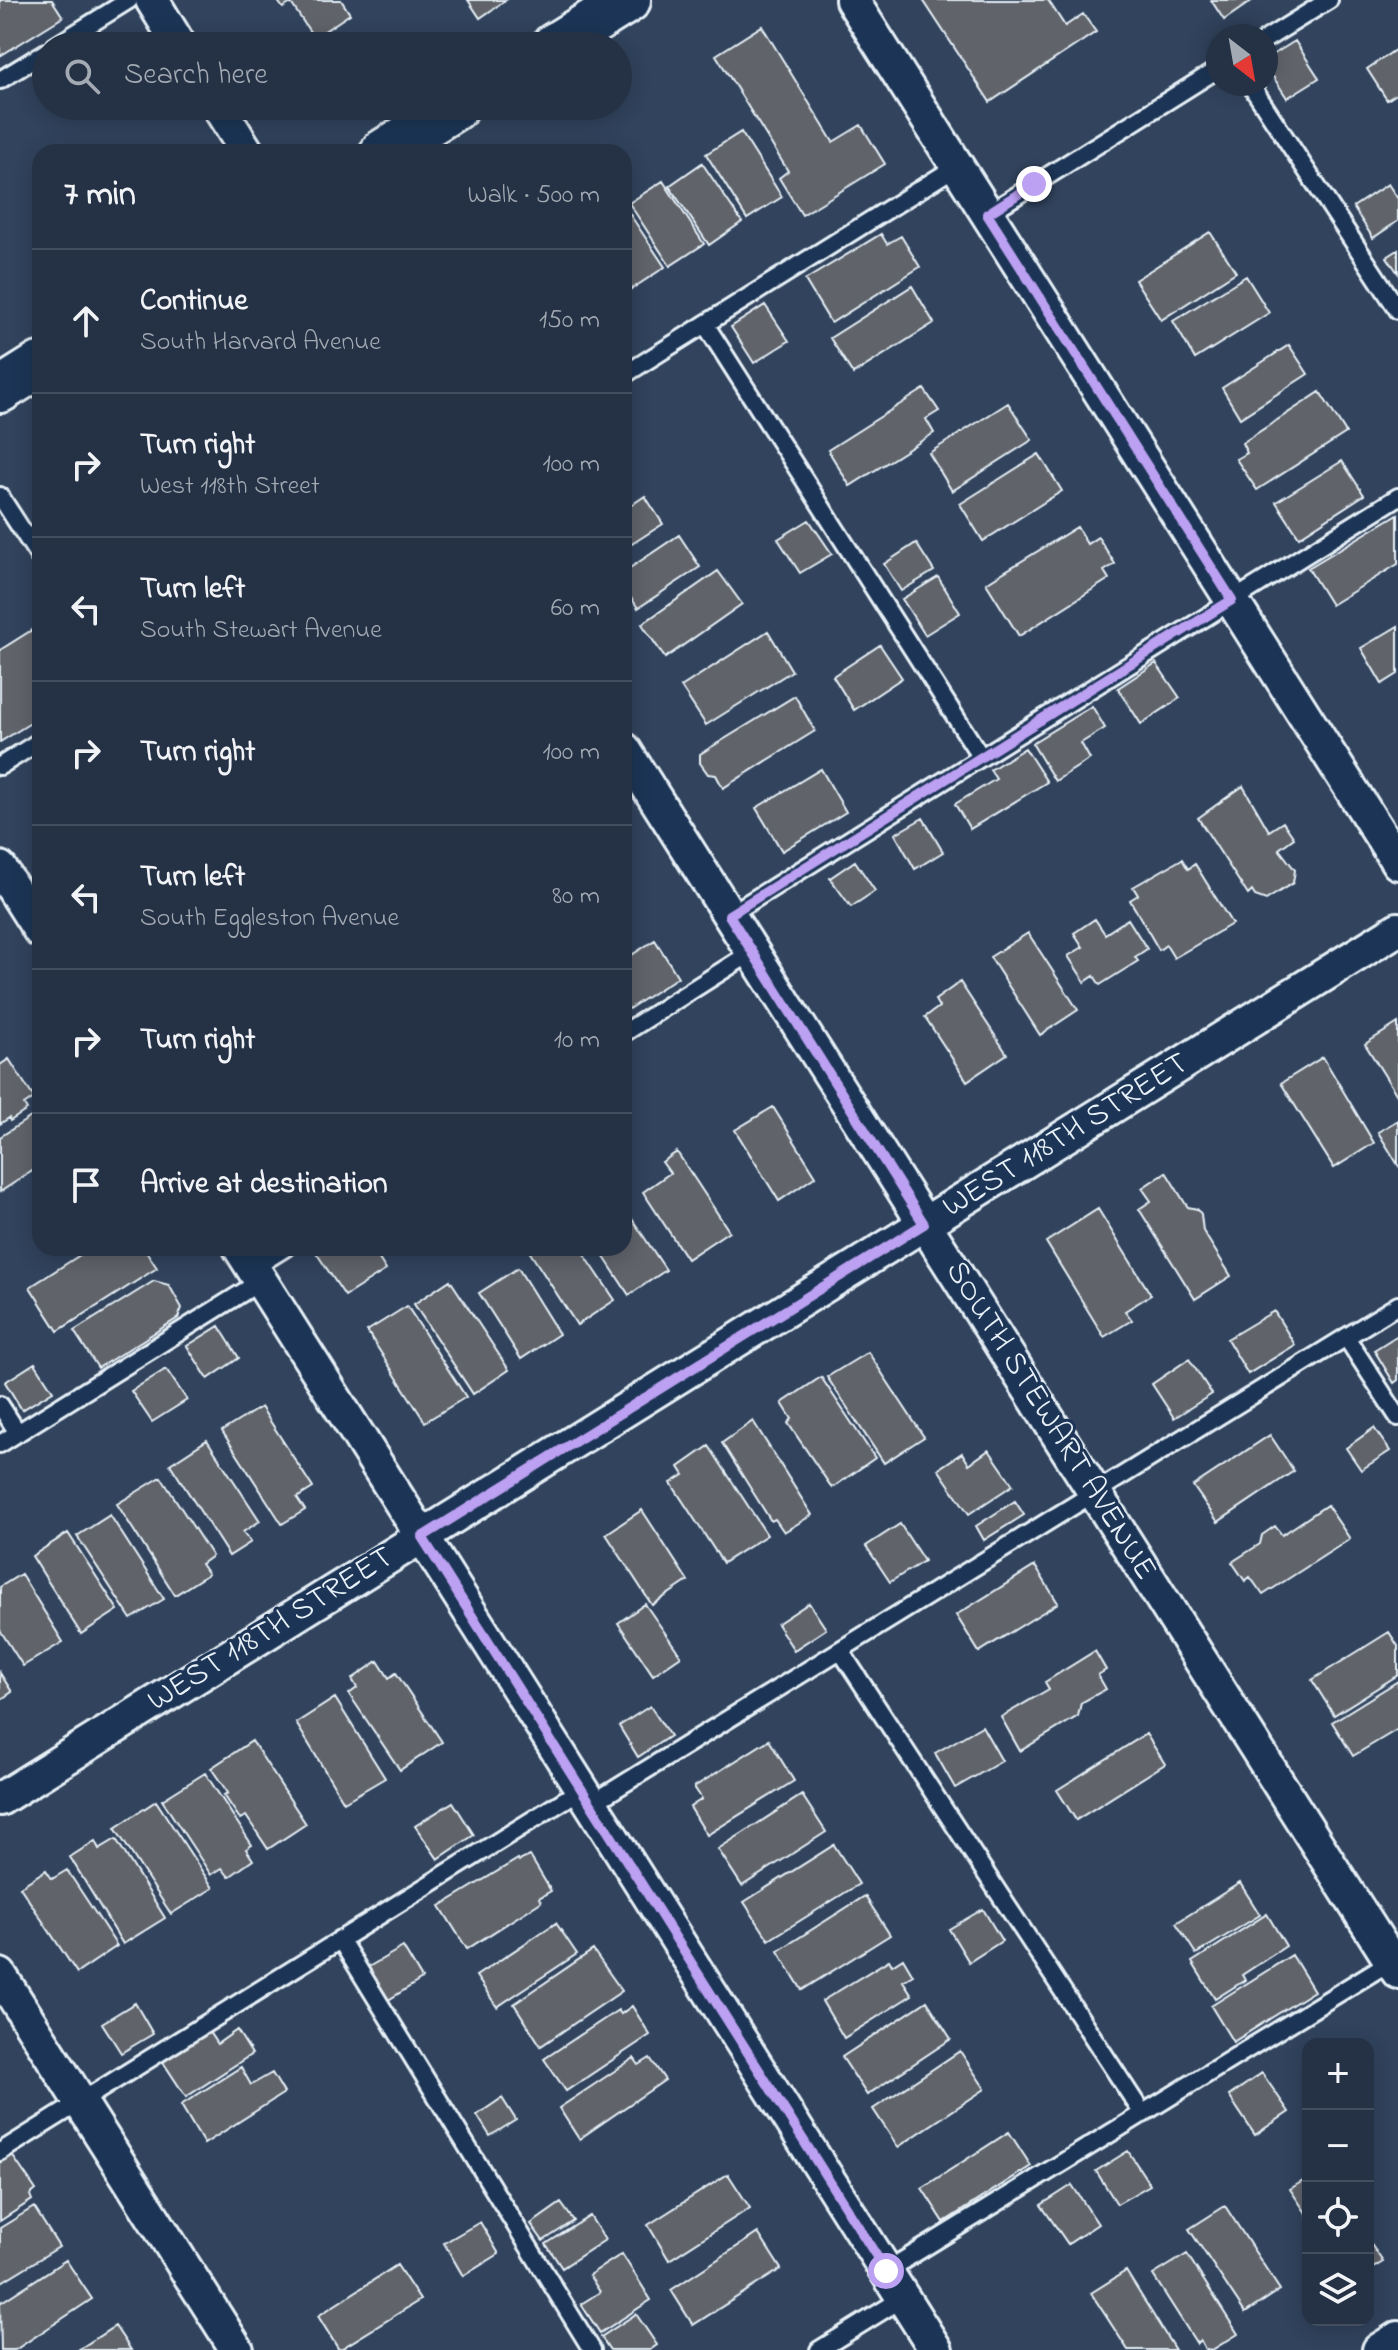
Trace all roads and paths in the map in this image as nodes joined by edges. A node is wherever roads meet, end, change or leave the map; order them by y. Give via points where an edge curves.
1 (129, 0) edge
2 (152, 0) edge
3 (628, 0) edge
4 (852, 0) edge
5 (1325, 1) edge
6 (1278, 31) edge
7 (78, 32) edge
8 (171, 32) edge
9 (577, 32) edge
10 (32, 61) edge
11 (1206, 77) edge
12 (0, 80) edge
13 (1258, 96) edge
14 (227, 120) edge
15 (434, 120) edge
16 (242, 144) edge
17 (396, 144) edge
18 (957, 166) junction
19 (987, 214) junction
20 (1398, 310) edge
21 (705, 324) junction
22 (32, 370) edge
23 (632, 370) edge
24 (0, 390) edge
25 (0, 496) edge
26 (1398, 497) edge
27 (32, 546) edge
28 (1232, 600) junction
29 (32, 746) edge
30 (981, 757) junction
31 (632, 762) edge
32 (0, 766) edge
33 (1398, 863) edge
34 (0, 868) edge
35 (729, 915) junction
36 (32, 918) edge
37 (1398, 929) edge
38 (752, 952) junction
39 (632, 1028) edge
40 (924, 1224) junction
41 (270, 1256) edge
42 (251, 1266) edge
43 (1398, 1305) edge
44 (1346, 1337) junction
45 (0, 1405) edge
46 (1398, 1417) edge
47 (18, 1433) junction
48 (0, 1444) edge
49 (1094, 1492) junction
50 (422, 1537) junction
51 (840, 1650) junction
52 (586, 1797) junction
53 (0, 1799) edge
54 (340, 1939) junction
55 (1396, 1963) edge
56 (0, 1975) edge
57 (80, 2102) junction
58 (1143, 2114) junction
59 (0, 2152) edge
60 (894, 2284) junction
61 (1398, 2338) edge
62 (237, 2350) edge
63 (592, 2350) edge
64 (819, 2350) edge
65 (936, 2350) edge
66 (1379, 2350) edge

1 - 7 lane
2 - 8 street
3 - 9 street
4 - 18 street
5 - 6 lane
10 - 12 lane
11 - 19 lane
13 - 20 lane
14 - 16 street
15 - 17 street
18 - 19 street
18 - 21 lane
19 - 28 street
21 - 23 lane
21 - 30 lane
22 - 24 street
25 - 27 lane
26 - 28 lane
28 - 30 lane
28 - 33 street
29 - 32 lane
30 - 35 lane
31 - 35 street, SOUTH STEWART AVENUE
34 - 36 street
35 - 38 street, SOUTH STEWART AVENUE
37 - 40 street, WEST 118TH STREET
38 - 39 lane
38 - 40 street, SOUTH STEWART AVENUE
40 - 49 street, SOUTH STEWART AVENUE
40 - 50 street, WEST 118TH STREET
41 - 42 lane
42 - 47 lane
42 - 50 street
43 - 44 lane
44 - 46 lane
44 - 49 lane
45 - 47 lane
47 - 48 lane
49 - 51 lane
49 - 55 street, SOUTH STEWART AVENUE
50 - 52 street
50 - 53 street, WEST 118TH STREET
51 - 52 lane
51 - 58 lane
52 - 54 lane
52 - 60 street
54 - 57 lane
54 - 63 lane
55 - 58 lane
56 - 57 street
57 - 59 lane
57 - 62 street
58 - 60 lane
60 - 64 lane
60 - 65 street
61 - 66 street

